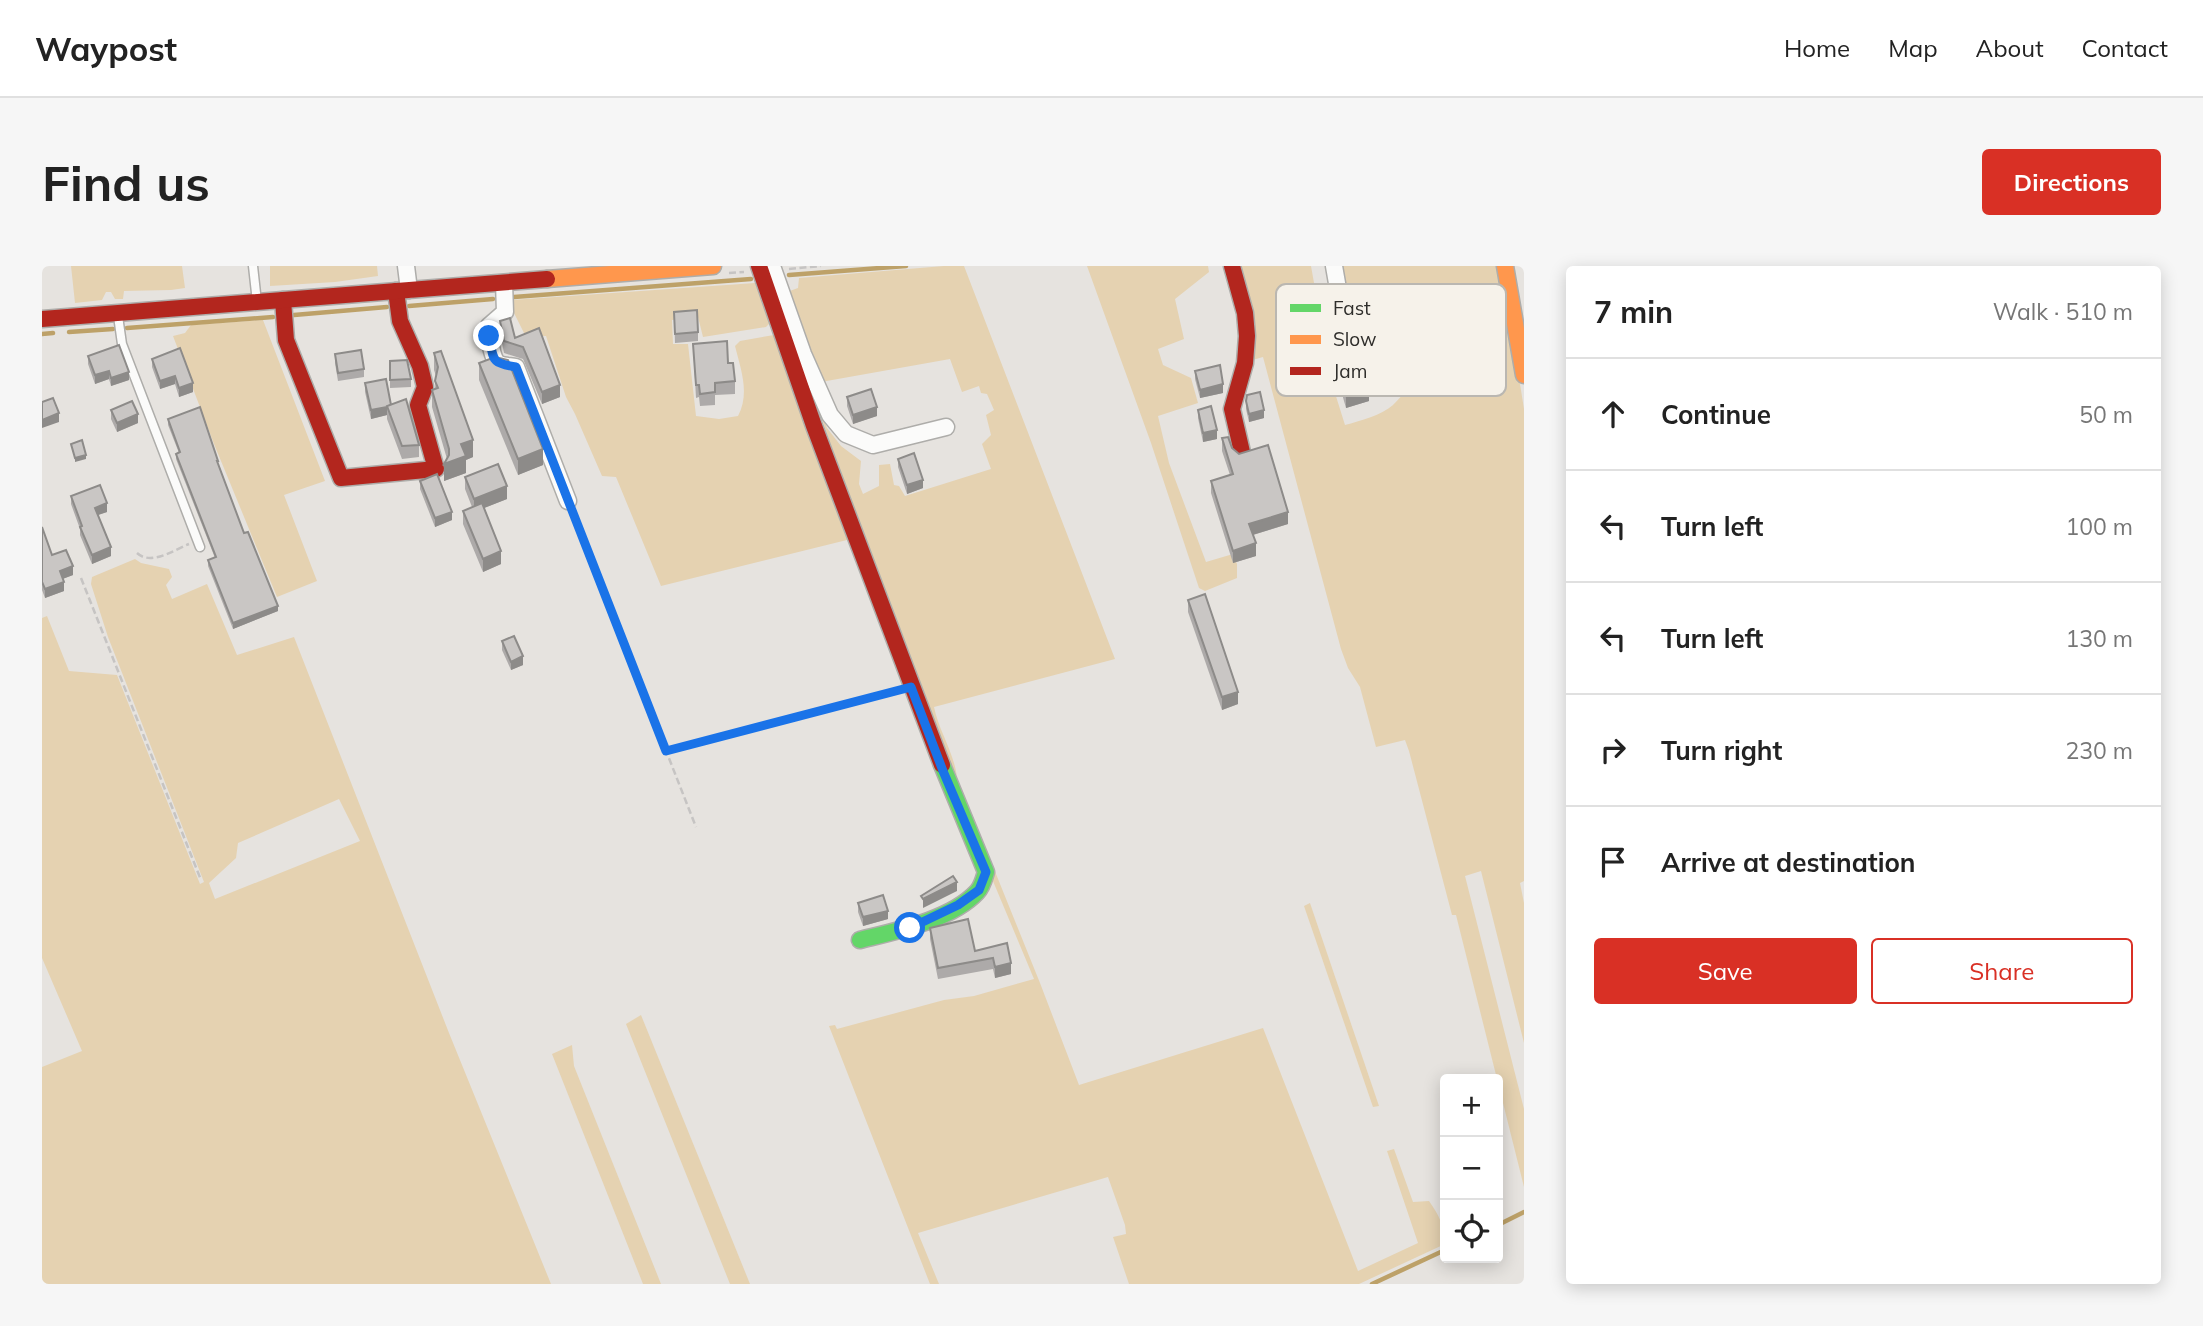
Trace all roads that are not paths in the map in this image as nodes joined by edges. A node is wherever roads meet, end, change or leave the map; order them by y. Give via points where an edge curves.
1 (253, 266) edge
2 (406, 266) edge
3 (713, 266) edge
4 (760, 266) edge
5 (772, 266) edge
6 (1232, 266) edge
7 (1334, 266) edge
8 (1505, 266) edge
9 (649, 268) edge
10 (504, 282) junction
11 (1337, 284) edge
12 (402, 290) junction
13 (283, 300) junction
14 (257, 302) junction
15 (118, 313) junction
16 (42, 318) edge
17 (1524, 375) edge
18 (946, 427) dead end
19 (1242, 452) edge
20 (568, 501) road end
21 (199, 544) road end
22 (860, 940) dead end

1 - 14 lane
2 - 12 street
3 - 9 street
4 - 22 street via 911,687 986,872 979,890 958,905 910,928
5 - 18 street via 803,354 830,415 846,434 873,445
6 - 19 street via 1247,336 1245,363 1231,409
7 - 11 street
8 - 17 street
9 - 10 street
10 - 12 street
10 - 20 street via 505,312 489,326 494,360 516,367
12 - 13 street
12 - 13 street via 400,321 420,366 425,387 418,405 436,469 341,478 286,340
13 - 14 street
14 - 15 street
15 - 16 street
15 - 21 lane via 122,344

